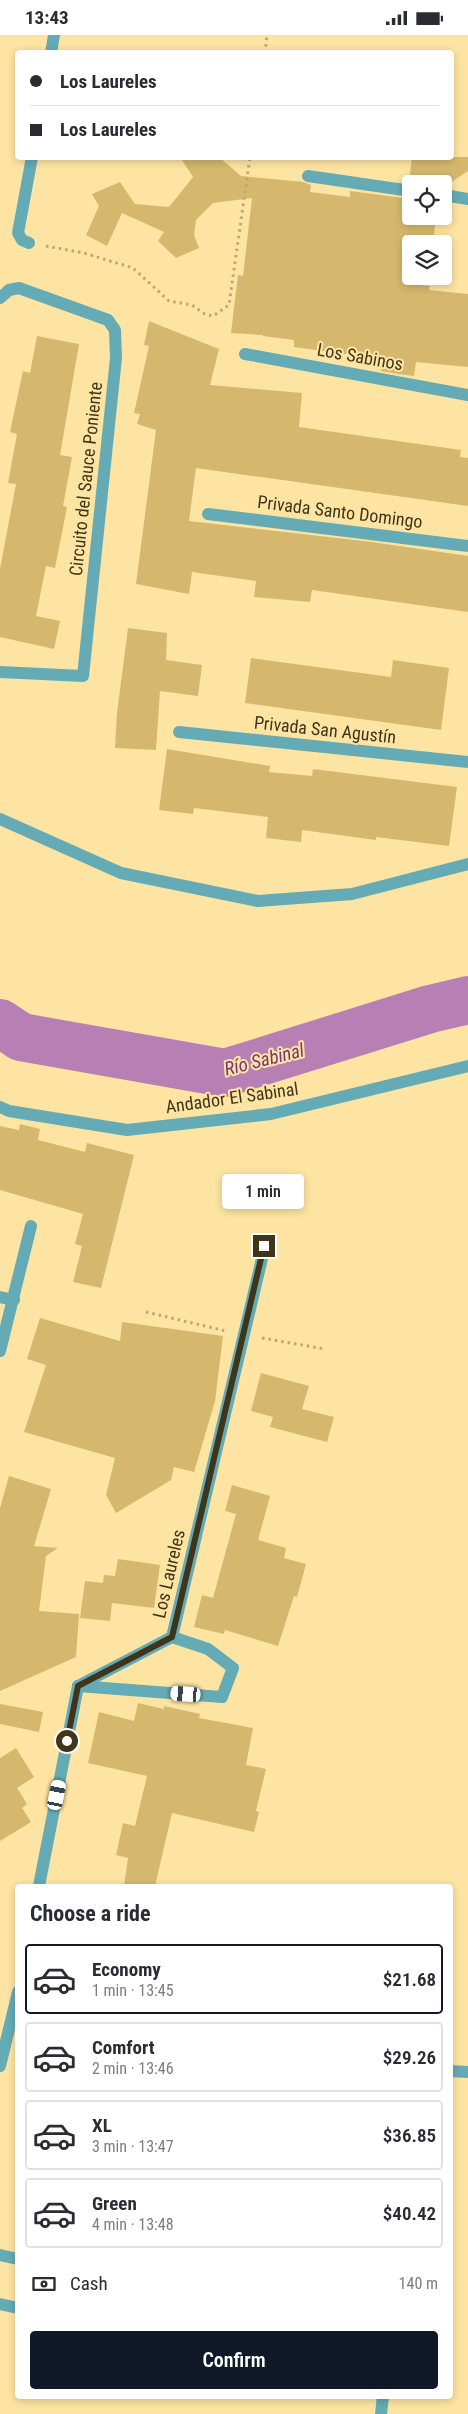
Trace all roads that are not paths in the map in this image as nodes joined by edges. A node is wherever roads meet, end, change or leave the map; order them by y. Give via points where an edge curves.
1 (54, 35) edge
2 (52, 50) edge
3 (31, 160) edge
4 (308, 176) dead end
5 (402, 190) edge
6 (452, 196) edge
7 (468, 199) edge
8 (29, 243) road end
9 (0, 298) edge
10 (245, 354) dead end
11 (468, 395) edge
12 (208, 514) dead end
13 (468, 546) edge
14 (0, 672) edge
15 (179, 732) dead end
16 (468, 762) edge
17 (0, 819) edge
18 (468, 864) edge
19 (468, 1066) edge
20 (0, 1107) edge
21 (31, 1226) dead end
22 (264, 1246) dead end
23 (0, 1297) edge
24 (14, 1300) junction
25 (0, 1351) edge
26 (172, 1637) junction
27 (78, 1686) junction
28 (39, 1884) edge
29 (15, 2004) edge
30 (0, 2066) edge
31 (453, 2071) edge
32 (468, 2072) edge
33 (0, 2255) edge
34 (15, 2258) edge
35 (0, 2304) edge
36 (15, 2307) edge
37 (383, 2399) edge
38 (381, 2414) edge

1 - 2 street
3 - 8 street via 18,233
4 - 5 street
6 - 7 street
9 - 14 street, Circuito del Sauce Poniente via 9,290 19,288 108,320 115,330 116,358 84,676
10 - 11 street, Los Sabinos
12 - 13 street, Privada Santo Domingo
15 - 16 street, Privada San Agustín
17 - 18 street via 121,873 258,901 352,895
19 - 20 street, Andador El Sabinal via 271,1114 127,1130
21 - 24 street
22 - 26 street, Los Laureles
23 - 24 street
24 - 25 street
26 - 27 street, Los Laureles
26 - 27 street via 208,1649 232,1668 222,1697
27 - 28 street
29 - 30 street
31 - 32 street
33 - 34 street
35 - 36 street
37 - 38 street

